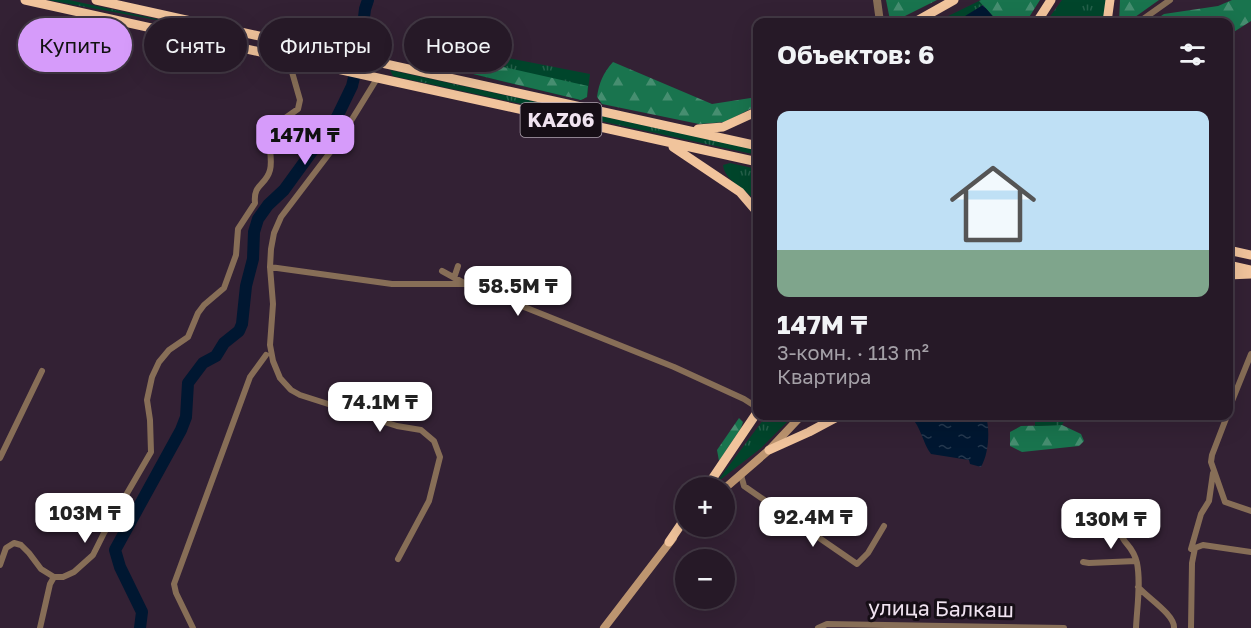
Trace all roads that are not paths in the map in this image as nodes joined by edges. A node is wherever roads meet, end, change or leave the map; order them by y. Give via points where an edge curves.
1 (25, 0) edge
2 (96, 0) edge
3 (877, 0) edge
4 (954, 0) edge
5 (1051, 0) edge
6 (1110, 0) edge
7 (1170, 0) edge
8 (879, 18) edge
9 (922, 18) edge
10 (1040, 18) edge
11 (1108, 18) edge
12 (1145, 18) edge
13 (144, 26) edge
14 (249, 34) junction
15 (247, 43) edge
16 (292, 72) edge
17 (357, 72) edge
18 (378, 77) junction
19 (753, 113) edge
20 (687, 130) junction
21 (642, 137) junction
22 (753, 145) edge
23 (753, 161) edge
24 (753, 207) edge
25 (1233, 251) edge
26 (1251, 255) edge
27 (458, 266) dead end
28 (1233, 266) edge
29 (270, 267) junction
30 (1251, 270) edge
31 (442, 271) dead end
32 (1251, 274) edge
33 (1233, 275) edge
34 (454, 278) junction
35 (467, 284) junction
36 (1251, 354) edge
37 (266, 356) dead end
38 (42, 371) dead end
39 (1233, 399) edge
40 (753, 407) edge
41 (753, 418) edge
42 (797, 420) edge
43 (831, 420) edge
44 (1225, 420) edge
45 (769, 450) junction
46 (0, 458) edge
47 (1213, 469) junction
48 (741, 475) junction
49 (713, 477) edge
50 (735, 480) edge
51 (1209, 501) junction
52 (1225, 502) junction
53 (1251, 511) edge
54 (1125, 513) dead end
55 (884, 526) dead end
56 (675, 533) edge
57 (675, 536) edge
58 (669, 542) junction
59 (1194, 543) junction
60 (1203, 545) junction
61 (1251, 552) edge
62 (1192, 555) junction
63 (398, 559) dead end
64 (1136, 561) junction
65 (1083, 562) dead end
66 (0, 565) edge
67 (54, 577) junction
68 (1138, 586) junction
69 (40, 628) edge
70 (193, 628) edge
71 (604, 628) edge
72 (818, 628) edge
73 (1064, 628) edge
74 (1136, 628) edge
75 (1174, 628) edge
76 (1191, 628) edge

1 - 13 highway, KАZ06
2 - 14 highway, KАZ06
3 - 8 street
4 - 9 highway
5 - 10 highway
6 - 11 highway
7 - 12 street
14 - 15 highway
14 - 20 highway, KАZ06
16 - 67 street via 300,100 298,109 269,132 270,170 256,188 255,203 238,229 236,255 224,288 204,305 188,337 169,350 152,377 147,400 151,452 93,555 74,572
17 - 18 highway, KАZ06
18 - 21 highway, KАZ06
18 - 29 street via 338,142 281,217
19 - 20 highway via 723,127
20 - 22 highway, KАZ06
21 - 23 highway, KАZ06
21 - 24 highway via 687,155 740,192
25 - 26 highway
27 - 34 street
28 - 30 highway
29 - 35 street via 392,284
29 - 63 street via 270,345 280,378 291,390 396,426 421,430 434,441 440,457 429,501
31 - 34 street
32 - 33 highway
34 - 35 street
35 - 40 street via 716,385
36 - 39 street
37 - 70 street via 250,377 174,584
38 - 46 street
41 - 49 highway
42 - 45 main road
43 - 45 highway
44 - 47 street via 1212,455
45 - 48 main road
47 - 51 street
47 - 52 street
48 - 50 main road
48 - 55 street via 744,486 857,564
51 - 52 street
51 - 59 street via 1201,514
52 - 53 street
54 - 64 street via 1119,528
56 - 58 highway
57 - 58 main road
58 - 71 main road
59 - 60 street
59 - 62 street
60 - 61 street
60 - 62 street via 1195,548
62 - 76 street
64 - 65 street
64 - 68 street
66 - 67 street via 6,548 18,543 41,569
67 - 69 street
68 - 74 street
68 - 75 street via 1169,615
72 - 73 street, улица Балкаш via 827,624

